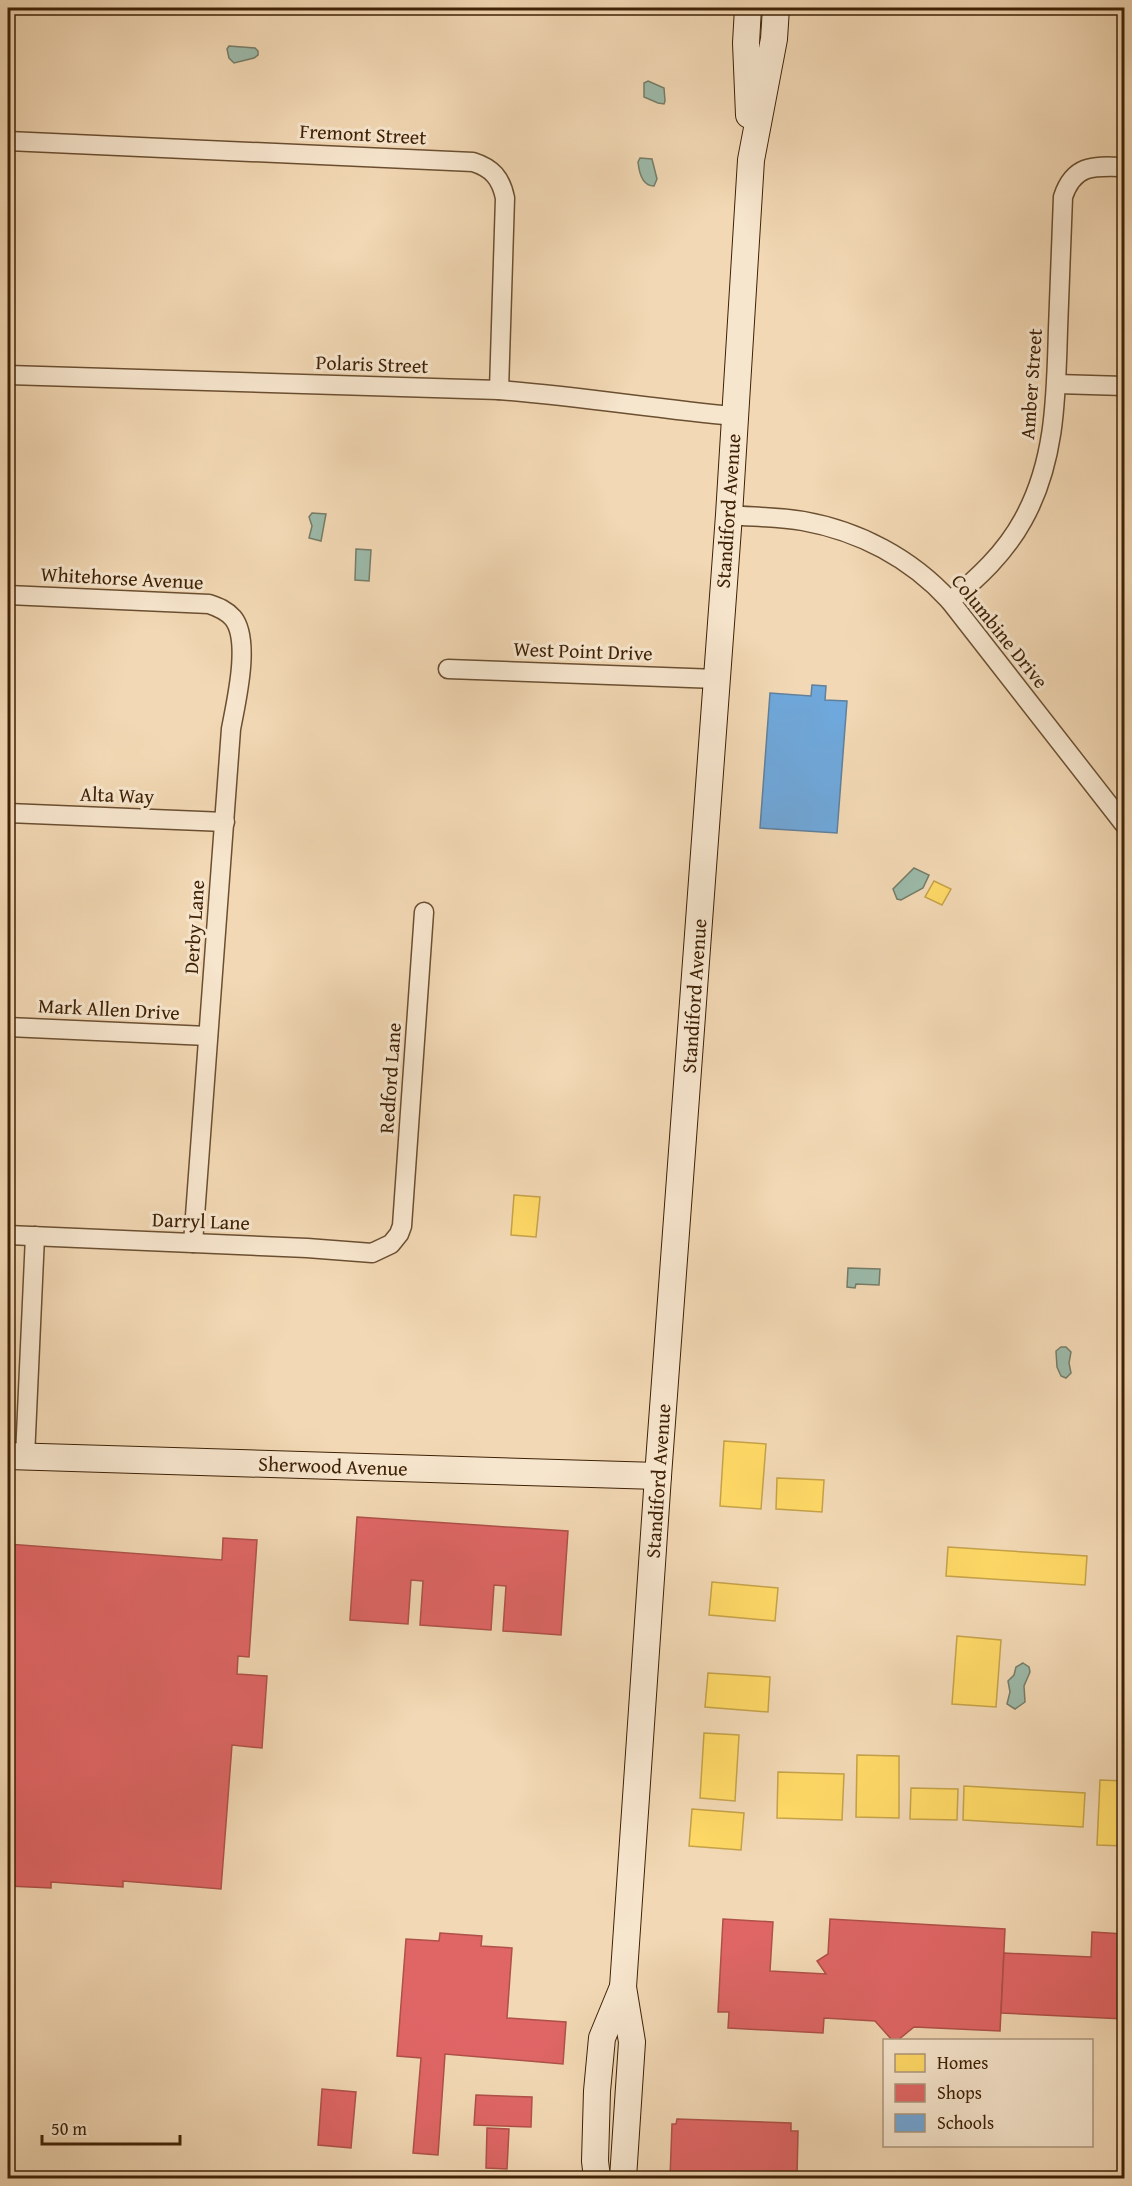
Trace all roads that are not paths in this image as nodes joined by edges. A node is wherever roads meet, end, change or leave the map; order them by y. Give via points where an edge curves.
1 (748, 8) edge
2 (776, 8) edge
3 (8, 141) edge
4 (751, 160) junction
5 (1125, 167) edge
6 (8, 375) edge
7 (1057, 384) junction
8 (1125, 386) edge
9 (499, 390) junction
10 (734, 416) junction
11 (729, 515) junction
12 (8, 596) edge
13 (950, 601) junction
14 (232, 616) joint
15 (448, 669) dead end
16 (717, 679) junction
17 (8, 813) edge
18 (225, 822) junction
19 (1125, 824) edge
20 (424, 912) dead end
21 (8, 1027) edge
22 (208, 1036) junction
23 (8, 1235) edge
24 (35, 1236) junction
25 (193, 1243) junction
26 (391, 1244) joint
27 (16, 1457) edge
28 (658, 1476) junction
29 (623, 1987) junction
30 (597, 2178) edge
31 (623, 2178) edge

1 - 4 main road
2 - 4 main road, Standiford Avenue via 774,39
3 - 9 street, Fremont Street via 473,162 486,166 502,185 505,198
4 - 10 main road, Standiford Avenue
5 - 7 street, Amber Street via 1094,166 1067,184 1063,197
6 - 9 street, Polaris Street
7 - 8 street
7 - 13 street, Amber Street via 1047,460 1023,521 977,579
9 - 10 street, Polaris Street
10 - 11 main road, Standiford Avenue
11 - 13 street, Columbine Drive via 801,521 863,538 918,571
11 - 16 main road, Standiford Avenue
12 - 14 street, Whitehorse Avenue via 209,604
13 - 19 street, Columbine Drive
14 - 18 street, Derby Lane via 241,645
15 - 16 street, West Point Drive
16 - 28 main road, Standiford Avenue
17 - 18 street, Alta Way
18 - 22 street, Derby Lane
20 - 26 street, Redford Lane via 402,1226
21 - 22 street, Mark Allen Drive
22 - 25 street, Derby Lane
23 - 24 street, Darryl Lane
24 - 25 street, Darryl Lane
24 - 27 street
25 - 26 street, Darryl Lane via 372,1252
27 - 28 main road, Sherwood Avenue
28 - 29 main road, Standiford Avenue
29 - 30 main road, Standiford Avenue via 602,2038 597,2091
29 - 31 main road, Standiford Avenue via 632,2042

